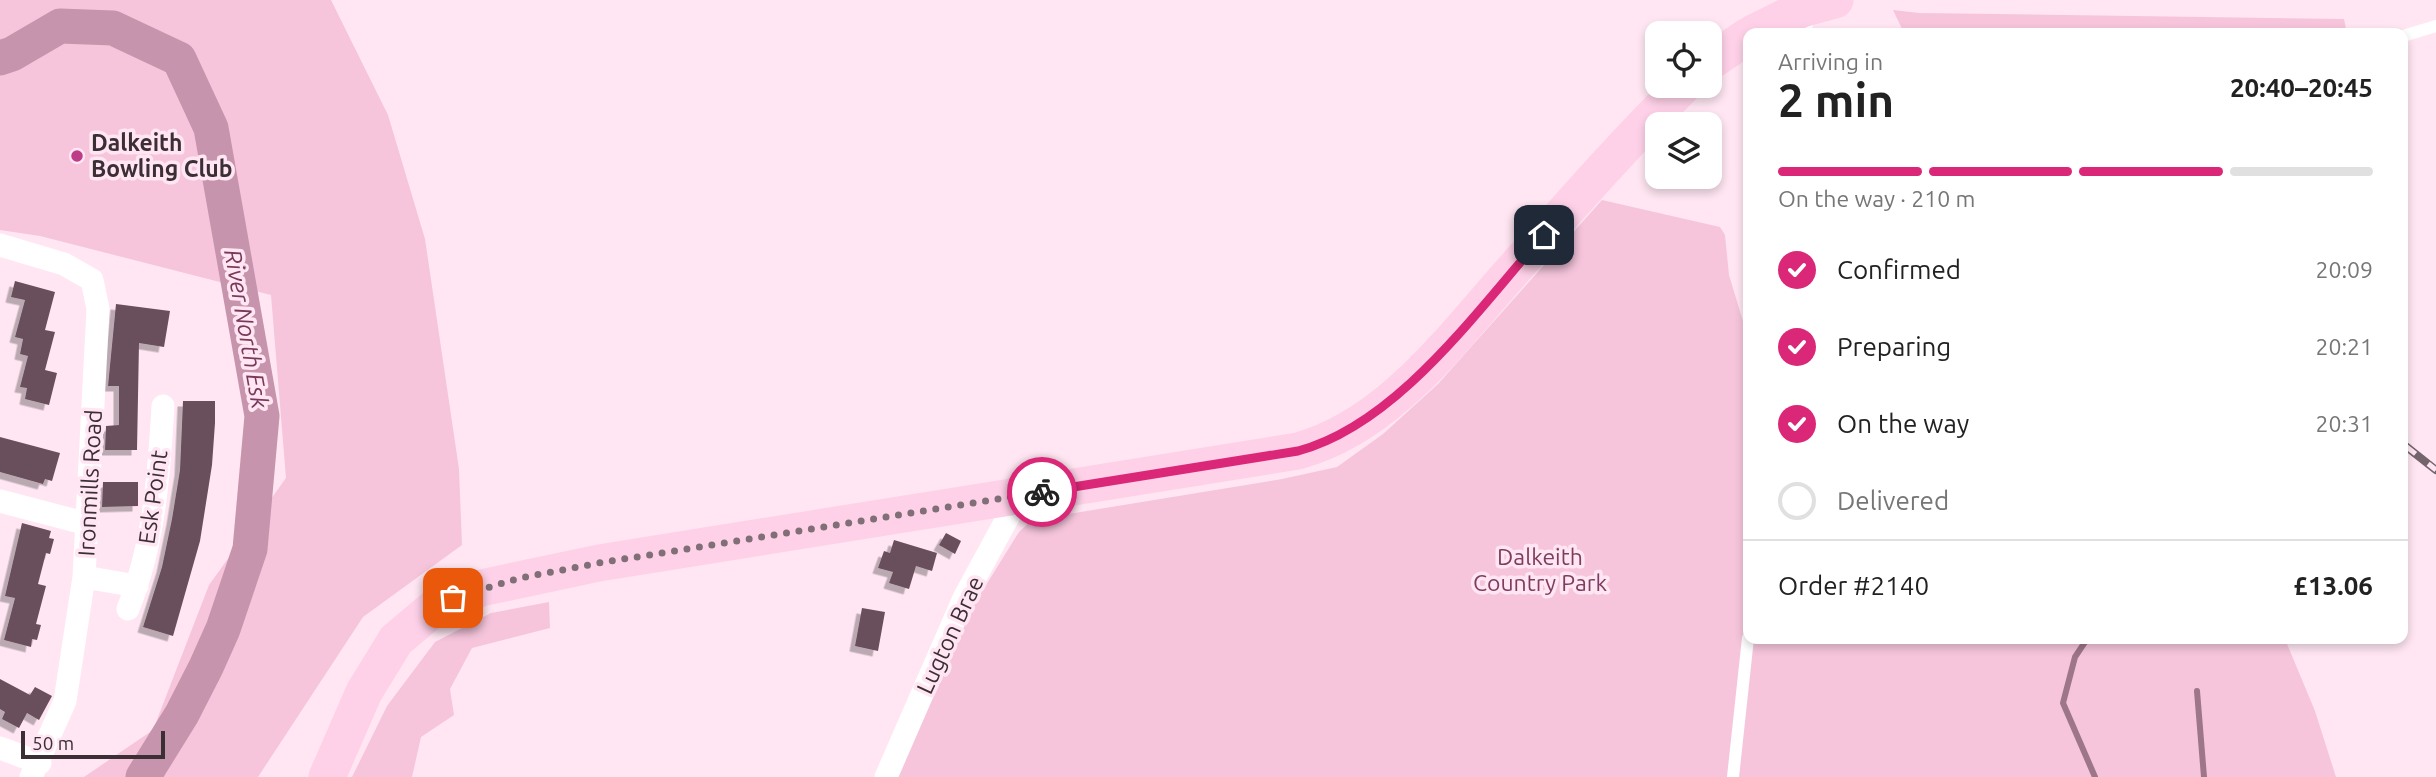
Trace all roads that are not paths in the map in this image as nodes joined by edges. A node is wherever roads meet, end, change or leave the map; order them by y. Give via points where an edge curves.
1 (1818, 13) edge
2 (2436, 26) edge
3 (1769, 28) edge
4 (2408, 34) edge
5 (1743, 39) edge
6 (1722, 54) edge
7 (1672, 98) edge
8 (0, 245) edge
9 (163, 406) dead end
10 (1020, 495) junction
11 (0, 501) edge
12 (88, 524) junction
13 (85, 577) junction
14 (137, 586) junction
15 (128, 609) dead end
16 (1747, 644) edge
17 (0, 748) edge
18 (35, 770) edge
19 (327, 777) edge
20 (886, 777) edge
21 (1733, 777) edge

1 - 3 main road
2 - 4 lane
5 - 6 main road
7 - 10 main road via 1425,368 1348,430 1298,451
8 - 12 street, Ironmills Road via 64,264 92,280 99,309
9 - 14 street, Esk Point via 160,471
10 - 19 main road via 599,563 520,578 453,598 408,627 379,664
10 - 20 street, Lugton Brae via 964,598
11 - 12 street
12 - 13 street, Ironmills Road
13 - 14 street
13 - 18 street, Ironmills Road via 65,701
14 - 15 street, Esk Point
16 - 21 lane
17 - 18 street

